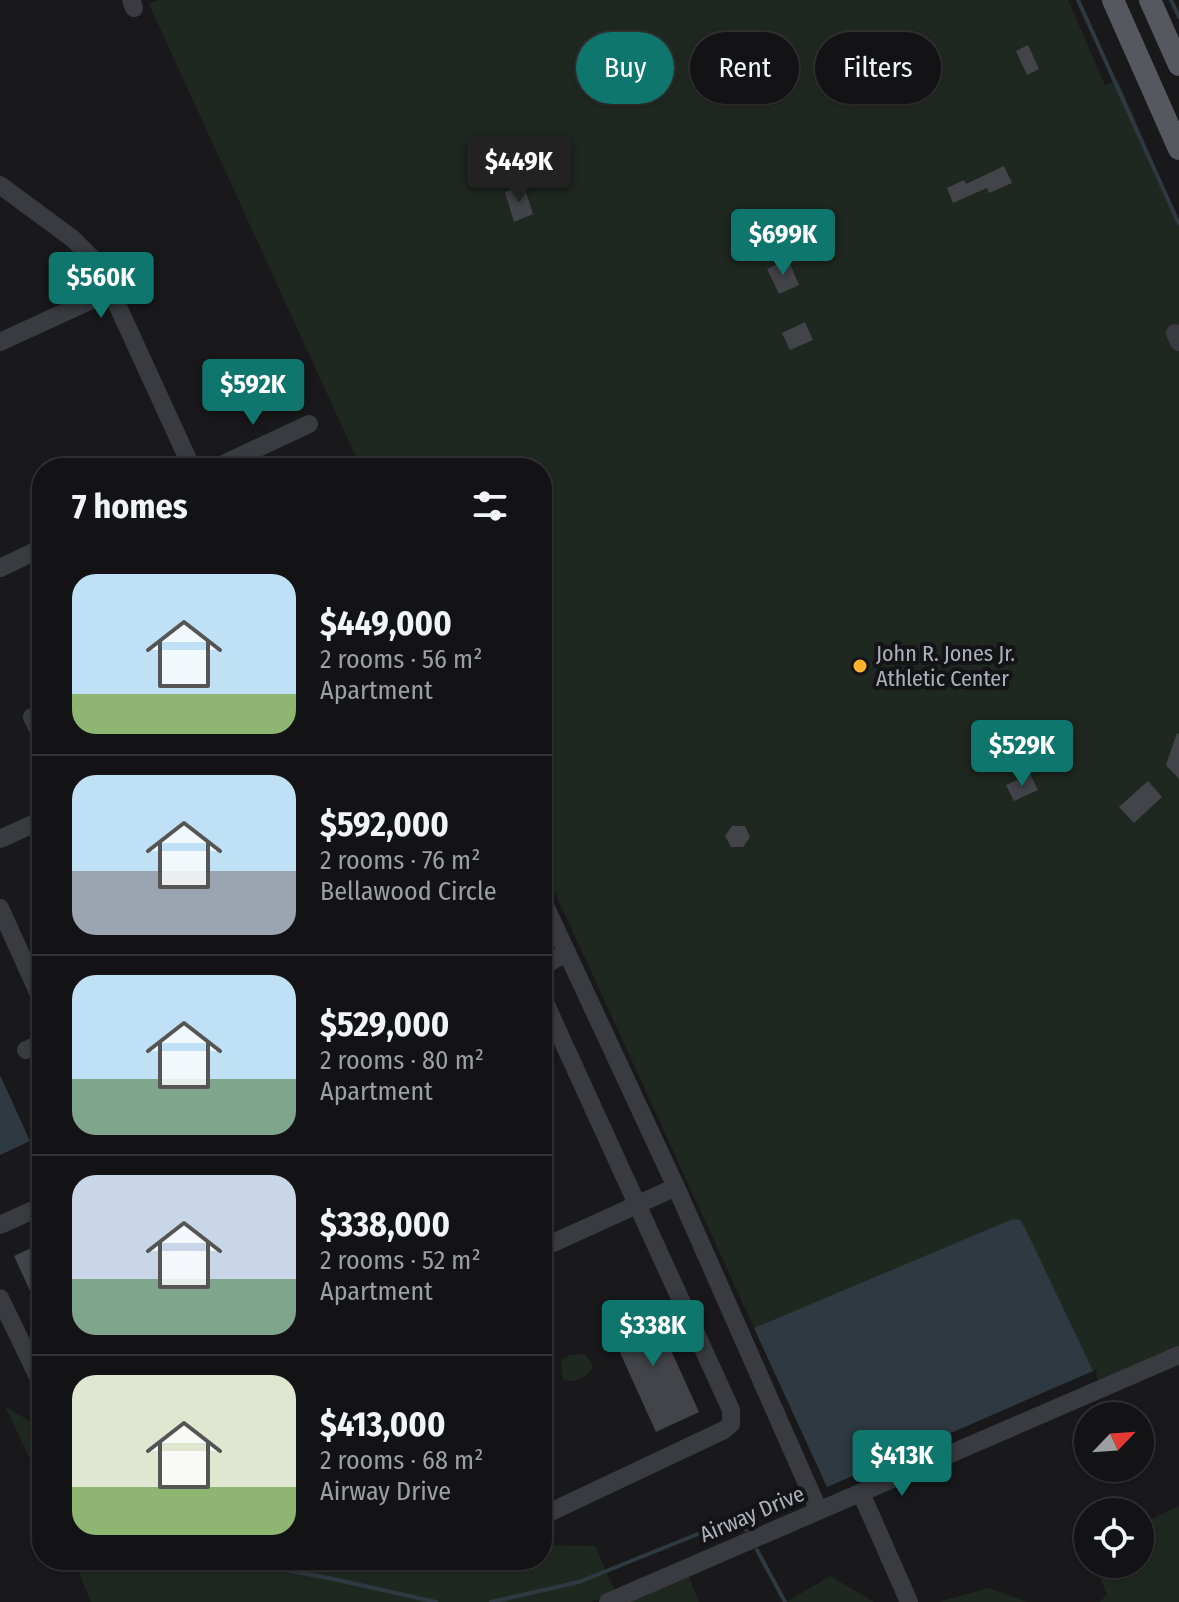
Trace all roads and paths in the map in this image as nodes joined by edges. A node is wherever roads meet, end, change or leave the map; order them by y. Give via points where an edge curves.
1 (1113, 0) edge
2 (1123, 0) edge
3 (1152, 4) edge
4 (1174, 42) edge
5 (1179, 65) edge
6 (1145, 73) junction
7 (1179, 123) edge
8 (1179, 149) edge
9 (0, 185) edge
10 (111, 291) junction
11 (0, 342) edge
12 (309, 424) dead end
13 (187, 458) edge
14 (236, 458) edge
15 (32, 553) edge
16 (0, 568) edge
17 (32, 825) edge
18 (0, 839) edge
19 (0, 908) edge
20 (552, 920) edge
21 (567, 952) junction
22 (552, 961) edge
23 (32, 979) edge
24 (552, 1018) edge
25 (676, 1187) junction
26 (638, 1204) junction
27 (32, 1211) edge
28 (0, 1225) edge
29 (552, 1243) edge
30 (0, 1298) edge
31 (1179, 1355) edge
32 (32, 1364) edge
33 (861, 1493) junction
34 (552, 1511) edge
35 (819, 1511) junction
36 (608, 1602) edge
37 (909, 1602) edge

1 - 6 main road
2 - 3 main road via 1135,11
3 - 4 main road
4 - 5 main road
6 - 7 main road via 1168,98
6 - 8 main road
9 - 10 street via 73,239 93,259
10 - 11 street
10 - 13 street
12 - 14 street
15 - 16 street
17 - 18 street
19 - 23 street
20 - 21 street
21 - 22 street
21 - 25 street
24 - 26 street
25 - 26 street
25 - 35 street
26 - 29 street
26 - 34 street via 724,1393 731,1424
27 - 28 street
30 - 32 street
31 - 33 street, Airway Drive
33 - 35 street, Airway Drive
33 - 37 street
35 - 36 street, Airway Drive

